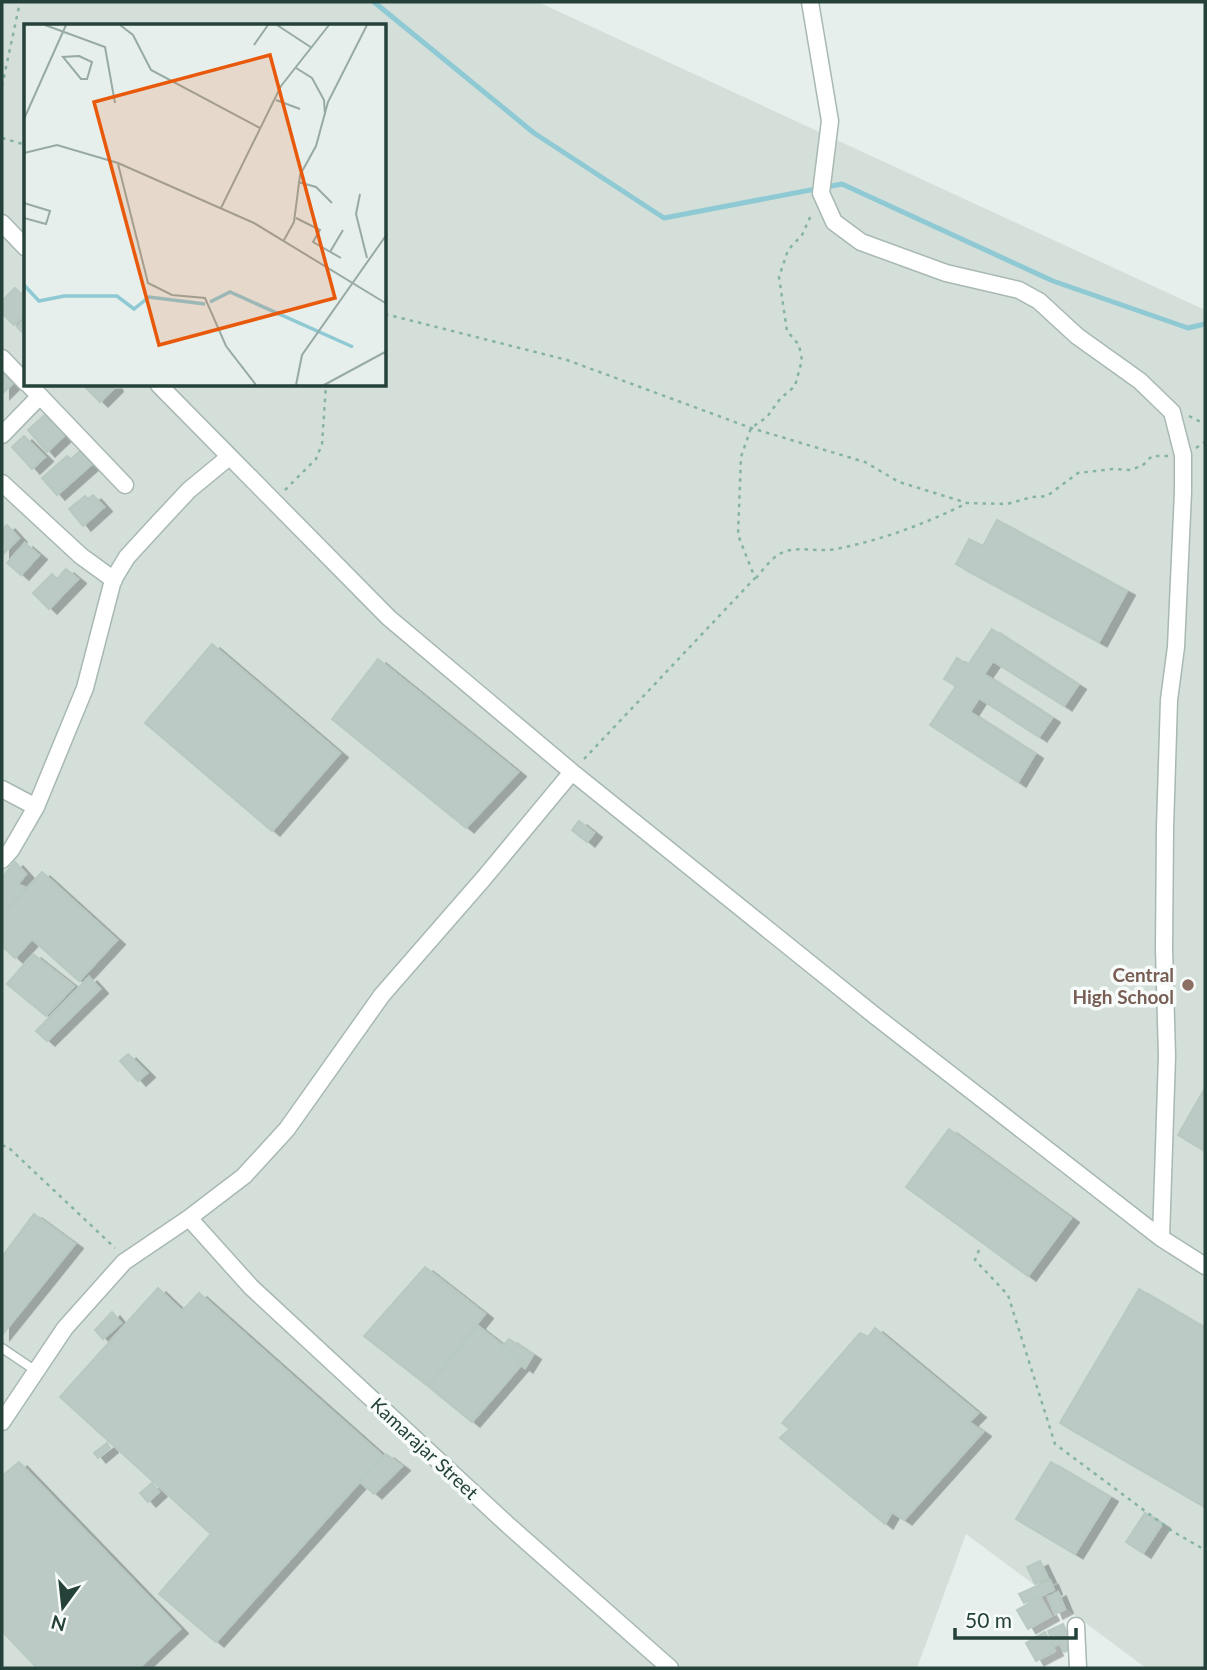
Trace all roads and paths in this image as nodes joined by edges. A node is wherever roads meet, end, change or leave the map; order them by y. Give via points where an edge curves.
1 (20, 2) edge
2 (810, 2) edge
3 (2, 86) edge
4 (2, 138) edge
5 (24, 144) edge
6 (821, 193) junction
7 (2, 223) edge
8 (24, 246) edge
9 (387, 315) edge
10 (2, 358) edge
11 (24, 380) edge
12 (161, 387) edge
13 (326, 387) edge
14 (32, 388) edge
15 (751, 428) junction
16 (2, 435) edge
17 (1183, 456) junction
18 (229, 457) junction
19 (2, 483) edge
20 (125, 485) dead end
21 (273, 502) junction
22 (967, 503) junction
23 (755, 578) junction
24 (114, 580) junction
25 (572, 772) junction
26 (2, 789) edge
27 (36, 807) junction
28 (2, 860) edge
29 (2, 1146) edge
30 (189, 1218) junction
31 (1161, 1238) junction
32 (979, 1250) dead end
33 (128, 1260) junction
34 (1205, 1266) edge
35 (2, 1348) edge
36 (36, 1371) junction
37 (2, 1422) edge
38 (1205, 1550) edge
39 (1076, 1626) dead end
40 (670, 1668) edge
41 (1078, 1668) edge

1 - 3 path
2 - 6 street via 830,121
4 - 5 path
6 - 15 path via 802,235 788,250 779,277 788,331 799,345 802,360 795,386
6 - 17 street via 834,222 861,242 946,273 1019,290 1039,301 1172,412
7 - 8 street
9 - 15 path via 567,360
10 - 11 street
12 - 18 street
13 - 21 path via 322,444 316,459
14 - 16 street
14 - 20 street
15 - 22 path via 865,462 899,482
15 - 23 path via 741,457 738,535
17 - 22 path via 1152,456 1129,470 1078,473 1047,496 1007,504
17 - 31 street via 1165,828 1167,1056
18 - 21 street
18 - 24 street via 160,521 127,557
19 - 24 street
21 - 25 street via 389,618
22 - 23 path via 930,521 859,543 814,552 793,549 777,555
23 - 25 path
24 - 27 street via 85,688
25 - 30 street via 382,995 287,1129 244,1176
25 - 31 street via 874,1016
26 - 27 street
27 - 28 street
29 - 33 path
30 - 33 street
30 - 40 street, Kamarajar Street via 261,1296
31 - 34 street
32 - 38 path via 975,1261 1008,1295 1055,1444 1172,1531
33 - 36 street via 65,1328
35 - 36 lane
36 - 37 street
39 - 41 street

